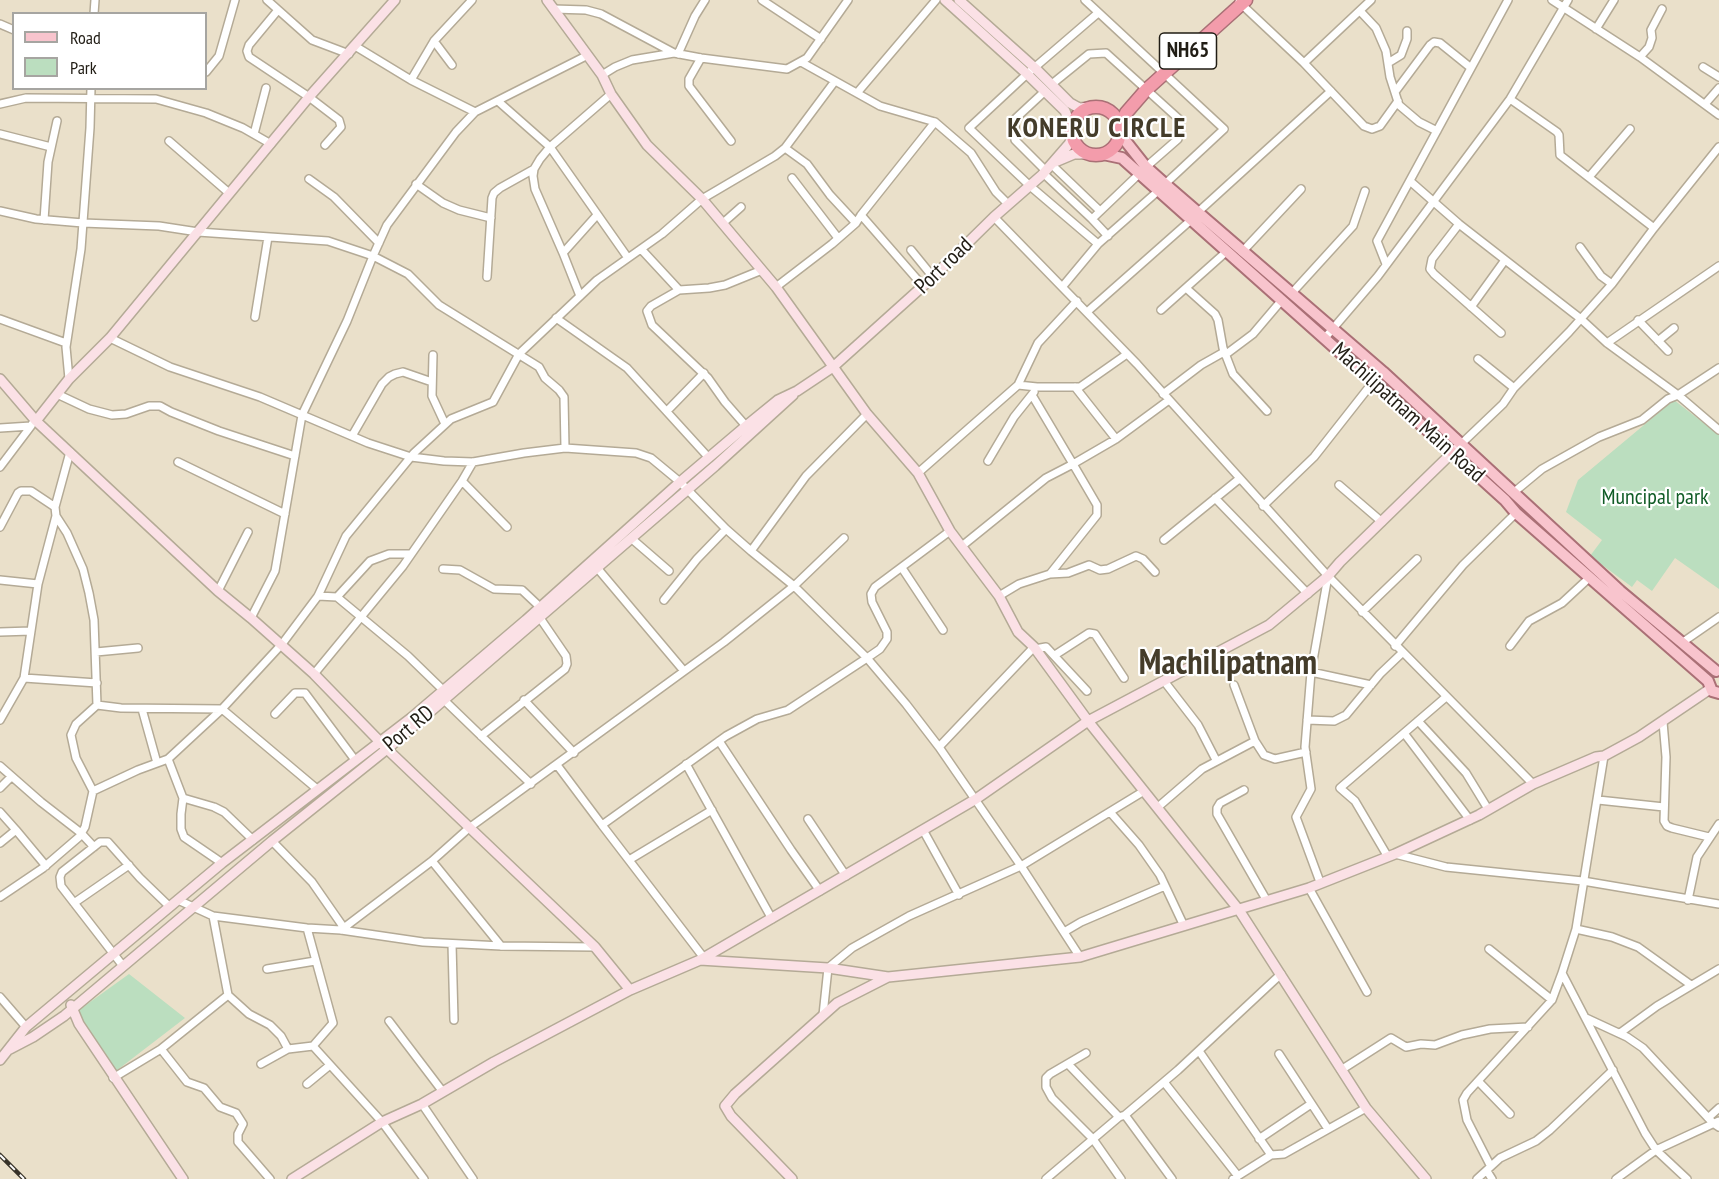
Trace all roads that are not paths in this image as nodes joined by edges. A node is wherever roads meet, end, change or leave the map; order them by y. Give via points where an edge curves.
1 (235, 0) edge
2 (395, 0) edge
3 (472, 0) edge
4 (705, 0) edge
5 (762, 0) edge
6 (848, 0) edge
7 (936, 0) edge
8 (945, 0) edge
9 (959, 0) edge
10 (1085, 0) edge
11 (1371, 0) edge
12 (1508, 0) edge
13 (1552, 0) edge
14 (1568, 0) edge
15 (1614, 0) edge
16 (269, 1) edge
17 (1242, 1) edge
18 (549, 2) edge
19 (1563, 8) junction
20 (1662, 9) dead end
21 (278, 10) junction
22 (1360, 11) junction
23 (1098, 13) junction
24 (1596, 29) junction
25 (1407, 32) dead end
26 (821, 39) junction
27 (434, 40) junction
28 (355, 46) junction
29 (676, 53) junction
30 (348, 54) junction
31 (586, 56) junction
32 (1640, 57) junction
33 (701, 58) junction
34 (801, 62) junction
35 (1304, 63) junction
36 (1388, 63) junction
37 (452, 64) dead end
38 (1703, 67) dead end
39 (1471, 68) junction
40 (207, 71) edge
41 (1031, 71) junction
42 (1162, 73) junction
43 (602, 75) junction
44 (1719, 77) edge
45 (411, 80) junction
46 (835, 81) junction
47 (1052, 84) junction
48 (266, 88) dead end
49 (1719, 88) edge
50 (91, 90) edge
51 (1146, 90) junction
52 (1331, 91) junction
53 (1044, 92) junction
54 (1395, 92) junction
55 (857, 93) junction
56 (611, 94) junction
57 (309, 97) junction
58 (90, 99) junction
59 (1510, 99) junction
60 (1398, 101) junction
61 (499, 102) junction
62 (0, 104) edge
63 (1705, 104) junction
64 (1132, 105) junction
65 (1090, 107) junction
66 (1111, 111) junction
67 (475, 112) junction
68 (1719, 115) edge
69 (57, 121) dead end
70 (935, 122) junction
71 (1630, 129) dead end
72 (1120, 130) junction
73 (1437, 131) junction
74 (1073, 132) junction
75 (0, 134) edge
76 (254, 134) junction
77 (169, 141) dead end
78 (731, 141) dead end
79 (271, 144) junction
80 (325, 145) dead end
81 (51, 147) junction
82 (550, 147) junction
83 (785, 147) junction
84 (1719, 147) edge
85 (1088, 154) junction
86 (1103, 154) junction
87 (1048, 168) junction
88 (534, 169) junction
89 (1143, 170) junction
90 (1589, 177) junction
91 (792, 178) dead end
92 (309, 179) dead end
93 (1410, 182) junction
94 (416, 184) junction
95 (1030, 186) junction
96 (1161, 187) junction
97 (1301, 189) dead end
98 (1365, 191) dead end
99 (230, 193) junction
100 (702, 199) junction
101 (1433, 200) junction
102 (1008, 204) junction
103 (741, 207) dead end
104 (1099, 210) junction
105 (0, 211) edge
106 (597, 215) junction
107 (861, 215) junction
108 (994, 217) junction
109 (1194, 217) junction
110 (491, 218) junction
111 (1092, 219) junction
112 (44, 220) junction
113 (83, 223) junction
114 (723, 223) junction
115 (856, 223) junction
116 (1459, 224) junction
117 (1654, 228) junction
118 (198, 232) junction
119 (1108, 236) junction
120 (268, 237) junction
121 (838, 238) junction
122 (379, 243) junction
123 (1098, 244) junction
124 (1580, 247) dead end
125 (641, 249) junction
126 (910, 250) dead end
127 (1226, 252) junction
128 (1242, 252) junction
129 (563, 253) junction
130 (373, 256) junction
131 (628, 258) junction
132 (1505, 260) junction
133 (1386, 264) junction
134 (1719, 266) edge
135 (762, 270) junction
136 (487, 277) dead end
137 (933, 277) junction
138 (1612, 284) junction
139 (923, 286) junction
140 (1063, 286) junction
141 (776, 287) junction
142 (1186, 288) junction
143 (679, 290) junction
144 (1291, 294) junction
145 (580, 296) junction
146 (1077, 301) junction
147 (1281, 301) junction
148 (1471, 307) junction
149 (1161, 310) dead end
150 (1087, 312) junction
151 (255, 317) dead end
152 (556, 318) junction
153 (0, 319) edge
154 (1581, 319) junction
155 (1638, 320) junction
156 (1674, 328) dead end
157 (1502, 333) dead end
158 (1328, 335) junction
159 (110, 338) junction
160 (1658, 341) junction
161 (66, 343) junction
162 (1606, 343) junction
163 (1668, 351) dead end
164 (1224, 353) junction
165 (519, 354) junction
166 (1127, 354) junction
167 (433, 355) dead end
168 (1478, 358) dead end
169 (833, 367) junction
170 (1719, 368) edge
171 (704, 373) junction
172 (69, 379) junction
173 (0, 380) edge
174 (432, 382) junction
175 (1373, 382) junction
176 (1018, 385) junction
177 (1037, 387) junction
178 (1075, 387) junction
179 (1514, 388) junction
180 (797, 391) junction
181 (57, 394) junction
182 (1163, 394) junction
183 (1032, 395) junction
184 (1678, 395) junction
185 (1169, 400) junction
186 (668, 411) junction
187 (1267, 411) dead end
188 (302, 414) junction
189 (867, 414) junction
190 (33, 423) junction
191 (445, 424) junction
192 (746, 426) junction
193 (0, 428) edge
194 (1719, 430) edge
195 (352, 436) junction
196 (1116, 439) junction
197 (566, 448) junction
198 (1457, 449) junction
199 (70, 452) junction
200 (295, 456) junction
201 (411, 457) junction
202 (709, 458) junction
203 (988, 460) dead end
204 (178, 462) dead end
205 (473, 462) junction
206 (1073, 464) junction
207 (0, 467) edge
208 (918, 473) junction
209 (1239, 479) junction
210 (462, 481) junction
211 (680, 482) junction
212 (1339, 485) dead end
213 (687, 490) junction
214 (1513, 493) junction
215 (1215, 498) junction
216 (1263, 506) junction
217 (55, 507) junction
218 (1516, 513) junction
219 (285, 514) junction
220 (56, 516) junction
221 (1382, 522) junction
222 (0, 527) edge
223 (507, 527) dead end
224 (726, 529) junction
225 (950, 531) junction
226 (248, 532) dead end
227 (844, 538) dead end
228 (632, 539) junction
229 (1164, 540) dead end
230 (962, 546) junction
231 (752, 551) junction
232 (411, 554) junction
233 (1417, 559) dead end
234 (902, 568) junction
235 (443, 569) dead end
236 (598, 569) junction
237 (669, 571) dead end
238 (1155, 572) dead end
239 (1050, 574) junction
240 (1328, 576) junction
241 (1589, 578) junction
242 (0, 580) edge
243 (38, 584) junction
244 (794, 586) junction
245 (218, 591) junction
246 (1308, 594) junction
247 (318, 596) junction
248 (999, 596) junction
249 (338, 597) junction
250 (664, 600) dead end
251 (540, 606) junction
252 (1362, 612) junction
253 (361, 616) junction
254 (1719, 617) edge
255 (251, 618) junction
256 (540, 618) junction
257 (944, 630) dead end
258 (31, 631) junction
259 (0, 632) edge
260 (1683, 642) junction
261 (282, 644) junction
262 (1395, 646) junction
263 (1510, 646) dead end
264 (138, 648) dead end
265 (1034, 648) junction
266 (96, 652) junction
267 (1402, 653) junction
268 (1055, 656) junction
269 (867, 658) junction
270 (684, 671) junction
271 (1718, 671) edge
272 (1311, 672) junction
273 (314, 674) junction
274 (24, 678) junction
275 (1124, 678) dead end
276 (1164, 681) junction
277 (97, 683) junction
278 (1234, 685) dead end
279 (1371, 686) junction
280 (1715, 690) edge
281 (1087, 691) dead end
282 (444, 695) junction
283 (1446, 697) junction
284 (524, 700) junction
285 (0, 704) edge
286 (97, 705) junction
287 (7, 709) junction
288 (142, 709) junction
289 (222, 709) junction
290 (275, 714) dead end
291 (0, 720) edge
292 (1307, 720) junction
293 (1088, 721) junction
294 (1418, 721) junction
295 (1663, 722) junction
296 (1404, 733) junction
297 (481, 736) junction
298 (719, 741) junction
299 (1255, 741) junction
300 (384, 746) junction
301 (939, 747) junction
302 (1306, 752) junction
303 (574, 753) junction
304 (1604, 756) junction
305 (168, 759) junction
306 (355, 760) junction
307 (1216, 760) junction
308 (157, 763) junction
309 (686, 764) junction
310 (557, 765) junction
311 (0, 766) edge
312 (11, 777) junction
313 (531, 784) junction
314 (1533, 784) junction
315 (0, 788) edge
316 (317, 789) junction
317 (1244, 790) dead end
318 (93, 791) junction
319 (1144, 791) junction
320 (183, 798) junction
321 (976, 799) junction
322 (1598, 800) junction
323 (1158, 807) junction
324 (1664, 807) junction
325 (1488, 809) junction
326 (712, 810) junction
327 (0, 812) edge
328 (1110, 812) junction
329 (808, 819) dead end
330 (1470, 820) junction
331 (1719, 824) edge
332 (602, 825) junction
333 (470, 828) junction
334 (16, 830) junction
335 (923, 830) junction
336 (81, 833) junction
337 (1709, 837) junction
338 (253, 840) junction
339 (272, 841) junction
340 (0, 843) edge
341 (94, 847) junction
342 (1391, 855) junction
343 (629, 860) junction
344 (432, 861) junction
345 (222, 863) junction
346 (129, 865) junction
347 (46, 866) junction
348 (1021, 866) junction
349 (846, 876) junction
350 (1583, 881) junction
351 (1320, 882) junction
352 (1165, 886) junction
353 (1309, 888) junction
354 (820, 891) junction
355 (959, 895) junction
356 (0, 897) edge
357 (1688, 900) junction
358 (1267, 901) junction
359 (74, 903) junction
360 (174, 903) junction
361 (1719, 904) edge
362 (194, 906) junction
363 (1239, 909) junction
364 (213, 916) junction
365 (772, 919) junction
366 (1184, 926) junction
367 (307, 928) junction
368 (343, 929) junction
369 (1575, 929) junction
370 (1064, 932) junction
371 (452, 944) junction
372 (501, 946) junction
373 (595, 947) junction
374 (1489, 949) dead end
375 (113, 954) junction
376 (1080, 957) junction
377 (702, 959) junction
378 (315, 961) junction
379 (123, 966) junction
380 (828, 968) junction
381 (267, 969) dead end
382 (1719, 969) edge
383 (1562, 973) junction
384 (1281, 974) junction
385 (888, 977) junction
386 (1691, 985) junction
387 (630, 990) junction
388 (1367, 992) dead end
389 (228, 995) junction
390 (64, 996) junction
391 (0, 997) edge
392 (1552, 1000) junction
393 (54, 1004) junction
394 (74, 1008) junction
395 (823, 1015) junction
396 (64, 1016) junction
397 (1586, 1018) junction
398 (454, 1020) dead end
399 (389, 1021) dead end
400 (79, 1024) junction
401 (26, 1027) junction
402 (1528, 1027) junction
403 (1620, 1033) junction
404 (312, 1046) junction
405 (288, 1048) junction
406 (8, 1050) junction
407 (161, 1050) junction
408 (1199, 1050) junction
409 (1086, 1053) dead end
410 (1279, 1054) dead end
411 (0, 1060) edge
412 (261, 1064) dead end
413 (1068, 1064) junction
414 (330, 1065) junction
415 (1341, 1070) junction
416 (1613, 1070) junction
417 (113, 1078) junction
418 (1478, 1081) junction
419 (1164, 1082) junction
420 (307, 1084) dead end
421 (443, 1092) junction
422 (422, 1104) junction
423 (1311, 1104) junction
424 (1366, 1108) junction
425 (1719, 1108) edge
426 (1510, 1114) dead end
427 (1122, 1116) junction
428 (382, 1122) junction
429 (1715, 1122) edge
430 (1328, 1129) junction
431 (1093, 1139) junction
432 (1259, 1139) junction
433 (1656, 1150) junction
434 (1270, 1155) junction
435 (1488, 1168) junction
436 (1236, 1178) edge
437 (183, 1179) edge
438 (270, 1179) edge
439 (292, 1179) edge
440 (424, 1179) edge
441 (473, 1179) edge
442 (792, 1179) edge
443 (1046, 1179) edge
444 (1121, 1179) edge
445 (1172, 1179) edge
446 (1426, 1179) edge
447 (1477, 1179) edge
448 (1492, 1179) edge
449 (1616, 1179) edge
450 (1687, 1179) edge

1 - 40 street via 219,56
2 - 28 street
3 - 27 street
4 - 29 street
5 - 26 street
6 - 26 street
7 - 55 street
8 - 41 street
9 - 41 street
10 - 23 street
11 - 22 street
12 - 39 street
13 - 19 street
14 - 19 street
15 - 24 street
16 - 21 street
17 - 35 street
17 - 42 highway, NH65
18 - 29 street via 601,14
18 - 31 street
19 - 24 street
19 - 59 street
20 - 32 street via 1651,30 1649,47
21 - 30 street via 312,40
21 - 57 street via 249,45 249,57
22 - 35 street
22 - 36 street via 1376,28
23 - 41 street
23 - 42 street
24 - 32 street
25 - 36 street via 1401,55
26 - 34 street
27 - 37 street
27 - 45 street
28 - 30 street
28 - 45 street
29 - 33 street
29 - 43 street via 632,60
30 - 57 street
31 - 43 street
31 - 61 street
32 - 63 street
33 - 34 street via 787,69
33 - 78 street via 689,78 689,86
34 - 46 street
35 - 52 street
36 - 54 street
38 - 44 street
39 - 54 street via 1434,42
39 - 73 street
41 - 47 street
41 - 53 street
41 - 95 street via 969,128
42 - 51 highway, NH65
42 - 96 street via 1224,129
43 - 56 street
45 - 67 street
46 - 55 street
46 - 83 street
47 - 51 street via 1089,54 1106,53
47 - 65 street via 1070,103 1079,108
48 - 76 street
49 - 63 street
50 - 58 street
51 - 64 highway, NH65
51 - 89 street via 1180,120 1178,139
52 - 60 street via 1364,126 1372,129 1380,126
52 - 109 street
53 - 74 street via 1065,111
53 - 87 street via 1015,119 1015,140
54 - 60 street
55 - 70 street via 880,106
56 - 82 street
56 - 100 street via 647,145
57 - 79 street
57 - 80 street via 339,120 341,127
58 - 62 street via 26,98
58 - 76 street via 156,99 206,113
58 - 113 street
59 - 90 street via 1557,132 1560,155
59 - 101 street
60 - 73 street via 1419,122
61 - 67 street
61 - 82 street
63 - 68 street
64 - 66 highway
64 - 72 highway, NH65 via 1122,118
65 - 66 highway
65 - 74 highway via 1078,115
66 - 72 highway
67 - 94 street
69 - 81 street
70 - 102 street via 970,153
70 - 107 street
71 - 90 street
72 - 86 highway, NH65 via 1114,146
72 - 89 main road, Machilipatnam Main Road
73 - 93 street
74 - 85 highway via 1081,150
74 - 87 street, Port road via 1069,144
75 - 81 street
76 - 79 street
77 - 99 street
79 - 99 street
81 - 112 street
82 - 88 street
82 - 106 street
83 - 100 street
83 - 115 street via 807,164
84 - 117 street
85 - 86 highway
85 - 87 street, Port road via 1074,154
86 - 89 main road, Machilipatnam Main Road
87 - 95 street, Port road
87 - 104 street
87 - 111 street
88 - 110 street via 494,193
88 - 129 street via 535,189
89 - 96 main road, Machilipatnam Main Road
89 - 104 street
90 - 117 street
91 - 121 street
92 - 122 street via 334,197
93 - 101 street
93 - 133 street via 1377,241
94 - 110 street via 442,203
94 - 122 street
95 - 102 street, Port road
95 - 123 street
96 - 109 main road, Machilipatnam Main Road
96 - 119 street
97 - 128 street
98 - 144 street via 1353,226
99 - 118 street
100 - 114 street
100 - 125 street
101 - 116 street
101 - 133 street
102 - 108 street, Port road
103 - 114 street
104 - 111 street
105 - 112 street
106 - 129 street
106 - 131 street
107 - 115 street
107 - 139 street
108 - 137 street, Port road
108 - 140 street
109 - 127 main road, Machilipatnam Main Road
109 - 128 main road, Machilipatnam Main Road
109 - 150 street
110 - 136 street
111 - 119 street
112 - 113 street
113 - 118 street
113 - 161 street
114 - 135 street
115 - 121 street
116 - 132 street
116 - 148 street via 1432,259 1431,269
117 - 138 street
118 - 120 street
118 - 159 street
119 - 123 street
120 - 130 street via 328,241
120 - 151 street
121 - 141 street
122 - 130 street
123 - 140 street
124 - 138 street via 1601,276
125 - 131 street
125 - 143 street
126 - 137 street
127 - 142 street
127 - 147 main road, Machilipatnam Main Road
128 - 144 main road, Machilipatnam Main Road
129 - 145 street
130 - 165 street via 408,274 439,304
130 - 188 street
131 - 145 street
132 - 148 street
132 - 154 street
133 - 158 street
134 - 155 street
135 - 141 street
135 - 143 street via 725,285
137 - 139 street, Port road
138 - 154 street
139 - 169 street, Port road
140 - 146 street
141 - 169 street
142 - 149 street
142 - 164 street via 1215,314
143 - 171 street via 651,306 648,317
144 - 158 main road, Machilipatnam Main Road
145 - 152 street
146 - 150 street
146 - 176 street via 1038,343
147 - 158 main road, Machilipatnam Main Road
147 - 164 street via 1253,334
148 - 157 street
150 - 166 street
152 - 165 street
152 - 186 street via 627,368
153 - 161 street
154 - 162 street
154 - 179 street
155 - 160 street
155 - 162 street
156 - 160 street
158 - 175 main road, Machilipatnam Main Road
158 - 198 main road, Machilipatnam Main Road via 1383,372
159 - 172 street
159 - 188 street via 170,367
160 - 163 street
161 - 172 street
162 - 184 street
164 - 182 street
164 - 187 street via 1233,374
165 - 191 street via 493,402
165 - 197 street via 539,367 562,394
166 - 178 street
166 - 182 street
167 - 174 street
168 - 179 street
169 - 180 street, Port road
169 - 189 street
170 - 184 street
171 - 186 street
171 - 192 street
172 - 181 street
173 - 190 street
174 - 191 street via 432,396
174 - 195 street via 403,372 389,377
175 - 198 main road, Machilipatnam Main Road
175 - 216 street via 1314,457
176 - 177 street
176 - 208 street
177 - 178 street
177 - 183 street
178 - 196 street
179 - 198 street
180 - 192 street via 777,400
180 - 213 street, Port RD
181 - 190 street
181 - 200 street via 112,415 160,406
182 - 185 street
183 - 203 street
183 - 206 street
184 - 194 street
184 - 214 street via 1642,420 1599,437 1542,469
185 - 196 street
185 - 209 street
186 - 202 street
188 - 195 street
188 - 200 street
189 - 208 street
189 - 231 street via 806,476
190 - 193 street
190 - 199 street
190 - 207 street
191 - 201 street
192 - 202 street
195 - 201 street
196 - 206 street
197 - 205 street
197 - 211 street via 636,453 651,459
198 - 214 main road, Machilipatnam Main Road
198 - 218 main road, Machilipatnam Main Road
198 - 221 street
199 - 217 street
199 - 245 street
200 - 219 street
201 - 205 street
201 - 247 street via 346,536
202 - 211 street
204 - 219 street
205 - 210 street
206 - 230 street via 1046,478
206 - 239 street via 1099,510
208 - 225 street
209 - 215 street
209 - 216 street
210 - 223 street
210 - 232 street
211 - 213 street
211 - 251 street
212 - 221 street
213 - 224 street
213 - 228 street, Port RD
214 - 260 main road, Machilipatnam Main Road via 1620,591
215 - 229 street
215 - 246 street
216 - 240 street
217 - 220 street
217 - 222 street via 31,491 21,490
218 - 241 main road, Machilipatnam Main Road
218 - 262 street via 1463,565
219 - 255 street via 275,571
220 - 243 street
220 - 266 street via 83,569
221 - 240 street
224 - 231 street
224 - 250 street
225 - 230 street
225 - 234 street
226 - 245 street
227 - 244 street
228 - 236 street, Port RD
228 - 237 street
230 - 248 street
231 - 244 street
232 - 249 street via 389,554 370,561
232 - 253 street
233 - 252 street
234 - 257 street
234 - 269 street via 875,587 872,594 887,639
235 - 251 street via 460,570 494,589 522,590
236 - 256 street, Port RD
236 - 270 street
238 - 239 street via 1136,555 1108,569 1089,566
239 - 248 street via 1019,584
240 - 246 street
240 - 252 street
240 - 272 street
241 - 263 street via 1562,603 1529,621
241 - 280 main road, Machilipatnam Main Road
242 - 243 street
243 - 258 street
244 - 269 street
244 - 270 street
245 - 255 street
246 - 276 street via 1269,625
247 - 249 street
247 - 261 street
248 - 265 street via 1018,632
249 - 253 street
251 - 282 street
252 - 262 street
253 - 273 street
253 - 282 street
254 - 260 street
255 - 261 street
256 - 282 street, Port RD
256 - 284 street via 566,656 567,664
258 - 259 street
258 - 274 street
260 - 271 main road, Machilipatnam Main Road
261 - 273 street
261 - 289 street
262 - 267 street
264 - 266 street
265 - 268 street via 1046,647
265 - 293 street
265 - 301 street
266 - 277 street
267 - 279 street
267 - 283 street
268 - 275 street via 1089,633 1095,634
268 - 281 street
269 - 298 street via 789,710 757,718
269 - 301 street
270 - 303 street
271 - 280 main road, Machilipatnam Main Road via 1711,675
272 - 279 street
272 - 292 street
273 - 300 street
274 - 277 street
274 - 287 street
276 - 293 street
276 - 307 street via 1194,719
277 - 286 street
278 - 299 street
279 - 292 street via 1341,718
280 - 295 street
282 - 297 street
282 - 300 street
283 - 294 street
283 - 314 street
284 - 297 street
284 - 303 street
285 - 287 street
286 - 288 street
286 - 318 street via 76,724 71,735 76,758
287 - 291 street
288 - 289 street
288 - 308 street
289 - 305 street
289 - 316 street
290 - 306 street via 295,693 305,693
292 - 302 street
293 - 319 street
293 - 321 street
294 - 296 street
294 - 325 street via 1466,773
295 - 304 street
295 - 324 street
296 - 330 street
296 - 342 street via 1340,788 1355,801
297 - 313 street
298 - 309 street
298 - 354 street
299 - 302 street via 1270,759
299 - 307 street
300 - 306 street
300 - 333 street
300 - 339 street, Port RD
301 - 321 street
302 - 351 street via 1311,789 1296,817
303 - 310 street
304 - 314 street
304 - 322 street
305 - 308 street
305 - 320 street
306 - 316 street
307 - 323 street
308 - 318 street
309 - 326 street
309 - 332 street
310 - 313 street
310 - 332 street
311 - 312 street
312 - 315 street
312 - 336 street
313 - 333 street
314 - 325 street
316 - 338 street
317 - 358 street via 1220,803 1217,814
318 - 336 street
319 - 323 street
319 - 328 street
320 - 338 street via 224,812
320 - 345 street via 180,814 184,837
321 - 335 street
321 - 348 street
322 - 324 street
322 - 350 street
323 - 363 street
324 - 337 street via 1667,826
325 - 330 street
326 - 343 street
326 - 365 street
327 - 334 street
328 - 348 street
328 - 352 street via 1139,845
329 - 349 street
330 - 342 street
331 - 337 street
332 - 343 street
333 - 344 street
333 - 373 street
334 - 340 street
334 - 347 street
335 - 349 street
335 - 355 street
336 - 341 street
336 - 347 street
337 - 357 street via 1697,857
338 - 345 street
339 - 362 street, Port RD
339 - 368 street via 312,882
341 - 346 street via 108,842
341 - 359 street via 60,877 61,886
342 - 350 street via 1446,867
342 - 351 street
343 - 377 street
344 - 368 street
344 - 372 street
345 - 360 street
346 - 359 street
346 - 360 street
347 - 356 street
348 - 355 street
348 - 370 street
349 - 354 street
350 - 357 street
350 - 369 street
351 - 353 street
352 - 366 street
352 - 370 street
353 - 358 street
353 - 388 street
354 - 365 street
355 - 380 street via 909,916 852,948
357 - 361 street
358 - 363 street
359 - 375 street
360 - 362 street
360 - 375 street
362 - 364 street
362 - 379 street, Port RD
363 - 366 street
363 - 384 street
364 - 367 street
364 - 389 street
365 - 377 street
366 - 376 street
367 - 368 street
367 - 378 street
368 - 371 street
369 - 383 street
369 - 386 street via 1638,947
370 - 376 street
371 - 372 street
371 - 398 street
372 - 373 street
373 - 387 street
374 - 392 street
375 - 379 street
375 - 390 street
376 - 385 street
377 - 380 street
377 - 387 street
378 - 381 street
378 - 404 street via 333,1023
379 - 394 street, Port RD
380 - 385 street
380 - 395 street
382 - 386 street
383 - 392 street
383 - 397 street
384 - 408 street
384 - 415 street
385 - 395 street via 837,1003
386 - 403 street
387 - 421 street
389 - 405 street via 249,1014 270,1025
389 - 407 street
390 - 393 street
390 - 394 street
391 - 401 street
392 - 402 street
393 - 396 street
393 - 401 street
394 - 396 street, Port RD
394 - 400 street
395 - 442 street via 725,1106
396 - 400 street
396 - 406 street, Port RD
397 - 403 street
397 - 416 street
399 - 421 street
400 - 417 street
401 - 406 street
402 - 415 street via 1490,1029 1435,1045 1406,1047 1391,1038
402 - 418 street
403 - 429 street via 1643,1048
404 - 405 street
404 - 414 street
405 - 412 street
406 - 411 street
407 - 417 street
407 - 438 street via 187,1082 204,1088 220,1107 236,1113 243,1124 238,1142
408 - 419 street
408 - 432 street
409 - 413 street
410 - 423 street
413 - 427 street
413 - 431 street via 1046,1078 1046,1087
414 - 420 street
414 - 428 street
415 - 424 street
416 - 433 street
416 - 435 street via 1543,1135
417 - 437 street
418 - 426 street
418 - 435 street via 1463,1100 1464,1109
419 - 427 street
419 - 436 street
421 - 422 street
422 - 428 street
422 - 441 street
423 - 430 street
423 - 432 street
424 - 430 street
424 - 446 street
425 - 429 street
427 - 431 street
427 - 445 street
428 - 439 street
428 - 440 street
429 - 433 street
430 - 434 street via 1284,1154
431 - 443 street
431 - 444 street
432 - 434 street
433 - 449 street
433 - 450 street
434 - 436 street
435 - 447 street
435 - 448 street

